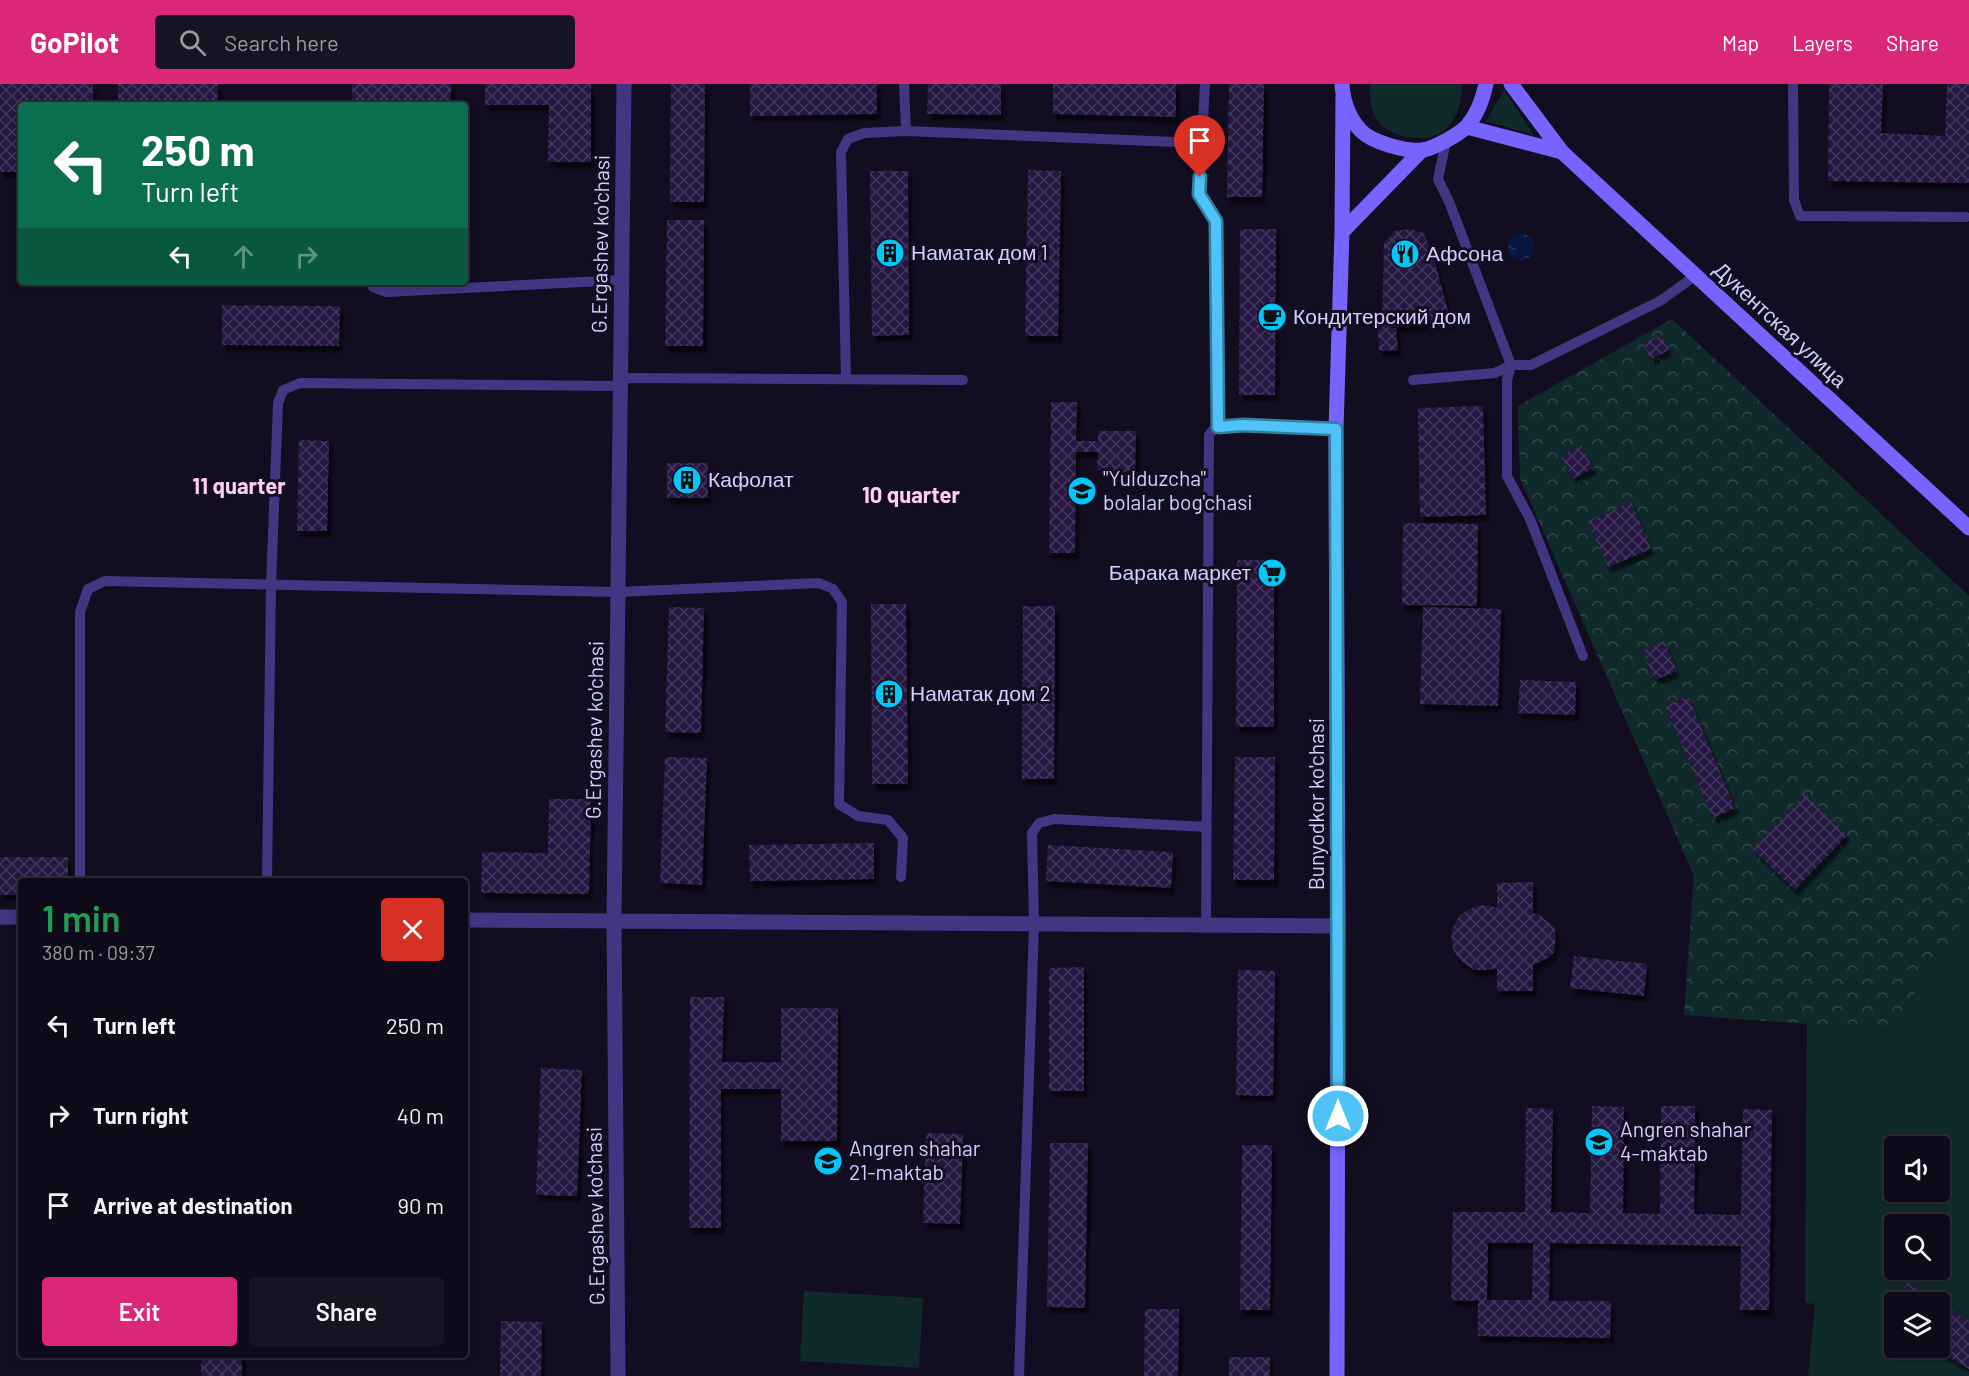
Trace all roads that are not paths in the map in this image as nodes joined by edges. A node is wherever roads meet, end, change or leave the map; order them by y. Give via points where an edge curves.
1 (624, 84) edge
2 (904, 84) edge
3 (1205, 84) edge
4 (1486, 84) edge
5 (1511, 84) edge
6 (1793, 84) edge
7 (1342, 90) edge
8 (1467, 127) junction
9 (906, 130) junction
10 (1446, 141) junction
11 (1201, 143) junction
12 (1422, 150) junction
13 (1562, 152) junction
14 (1966, 217) dead end
15 (1342, 232) junction
16 (1695, 276) junction
17 (622, 280) junction
18 (371, 285) edge
19 (1511, 365) junction
20 (846, 379) junction
21 (963, 380) dead end
22 (1413, 380) dead end
23 (621, 382) junction
24 (1218, 427) junction
25 (1336, 429) junction
26 (1969, 528) edge
27 (271, 585) junction
28 (618, 592) junction
29 (1583, 656) dead end
30 (1207, 827) junction
31 (901, 877) dead end
32 (80, 878) edge
33 (267, 878) edge
34 (0, 917) edge
35 (18, 917) edge
36 (468, 920) edge
37 (614, 921) junction
38 (1034, 924) junction
39 (1206, 925) junction
40 (1338, 926) junction
41 (618, 1376) edge
42 (1019, 1376) edge
43 (1337, 1376) edge

1 - 17 street, G.Ergashev ko'chasi
2 - 9 lane
3 - 11 lane
4 - 8 main road via 1483,99
5 - 13 main road, Дукентская улица
6 - 14 lane via 1794,200 1800,216
7 - 12 main road via 1350,116 1361,132 1384,145
7 - 15 main road, Bunyodkor ko'chasi
8 - 10 main road
8 - 13 main road
9 - 11 lane
9 - 20 lane via 864,133 848,139 841,152
10 - 12 main road
10 - 19 lane via 1438,180
11 - 24 lane via 1199,194 1216,221
12 - 15 main road
13 - 16 main road, Дукентская улица
15 - 25 main road, Bunyodkor ko'chasi
16 - 19 lane via 1660,301 1542,360 1531,365
16 - 26 main road, Дукентская улица
17 - 18 lane via 386,292
17 - 23 street, G.Ergashev ko'chasi
19 - 22 lane via 1495,373
19 - 29 lane via 1507,380 1507,476 1530,519
20 - 21 lane
20 - 23 lane
23 - 27 lane via 300,383 283,390 278,403
23 - 28 street, G.Ergashev ko'chasi
24 - 25 lane
24 - 30 lane via 1208,440
25 - 40 main road, Bunyodkor ko'chasi
27 - 28 lane
27 - 32 lane via 105,581 88,588 80,612
27 - 33 lane
28 - 31 lane via 819,584 833,590 842,602 839,804 858,816 888,820 903,838
28 - 37 street, G.Ergashev ko'chasi
30 - 38 lane via 1054,819 1039,823 1032,833
30 - 39 lane
34 - 35 street
36 - 37 street
37 - 38 street
37 - 41 street, G.Ergashev ko'chasi
38 - 39 street
38 - 42 lane
39 - 40 street
40 - 43 main road, Bunyodkor ko'chasi

